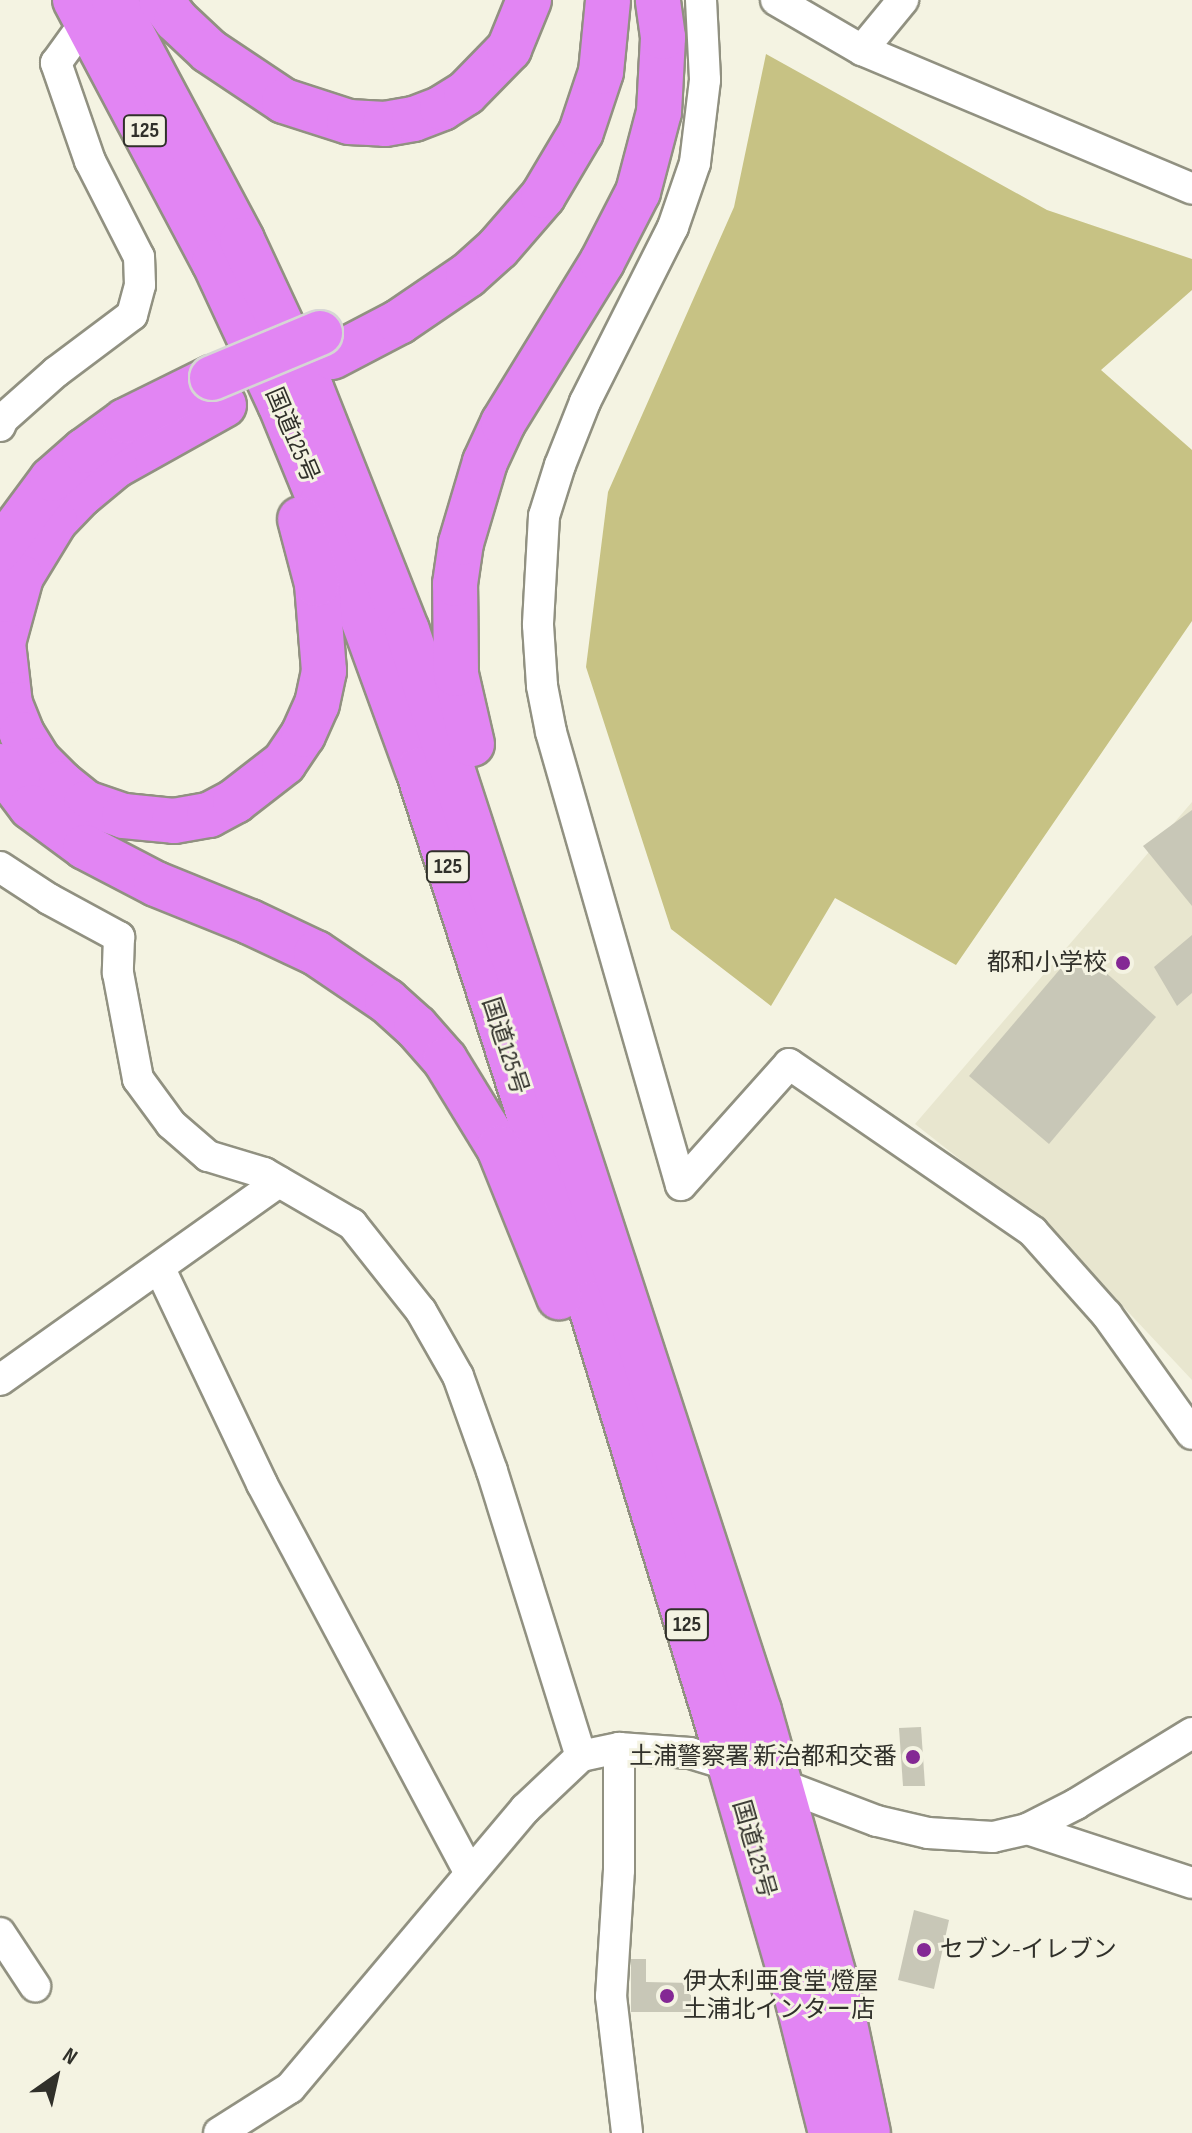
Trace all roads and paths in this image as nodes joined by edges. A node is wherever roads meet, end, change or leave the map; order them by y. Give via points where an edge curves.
1 (161, 0) edge
2 (529, 0) edge
3 (578, 0) edge
4 (608, 0) edge
5 (658, 0) edge
6 (701, 0) edge
7 (776, 0) edge
8 (903, 0) edge
9 (92, 7) edge
10 (862, 50) junction
11 (1192, 189) edge
12 (214, 262) junction
13 (326, 345) junction
14 (218, 392) junction
15 (1, 421) edge
16 (0, 549) edge
17 (0, 766) edge
18 (0, 867) edge
19 (564, 1119) junction
20 (279, 1182) junction
21 (160, 1269) junction
22 (0, 1380) edge
23 (1192, 1434) edge
24 (643, 1486) junction
25 (1192, 1733) edge
26 (619, 1748) junction
27 (581, 1756) junction
28 (730, 1765) junction
29 (781, 1784) junction
30 (1027, 1829) junction
31 (470, 1873) junction
32 (1192, 1883) edge
33 (0, 1933) edge
34 (35, 1986) dead end
35 (219, 2133) edge
36 (627, 2133) edge
37 (831, 2133) edge
38 (868, 2133) edge

1 - 2 highway via 209,51 284,101 349,122 385,124 414,119 466,93 509,49
3 - 13 highway via 566,88 542,145 502,204 440,263
4 - 13 highway via 601,72 581,132 543,196 468,275 399,322
5 - 19 highway via 663,37 659,112 638,192 485,462 455,584 456,674 463,716
6 - 23 street via 705,80 695,163 673,227 585,402 560,465 544,516 538,612 551,732 681,1185 789,1064 1033,1232 1107,1315
7 - 10 street
8 - 10 street
9 - 12 highway, 国道125号 / 125
9 - 15 street via 56,63 90,161 139,257 140,285 132,315
9 - 19 highway, 国道125号 / 125 via 242,240 353,488 452,766
10 - 11 street
12 - 14 highway via 297,507 317,584 324,671 303,735 284,763 259,785 209,815 174,821 124,816 86,803 61,783 22,734 5,673 9,610 55,521 115,466
12 - 24 highway, 国道125号 / 125 via 321,504 418,770
13 - 14 highway, bridge
14 - 16 highway via 125,421 52,479
17 - 24 highway via 31,807 85,847 156,884 316,953 387,1001 435,1049 499,1148
18 - 20 street via 119,937 118,973 138,1079 171,1124 208,1156
19 - 29 highway, 国道125号 / 125
20 - 21 street
20 - 27 street via 352,1224 421,1311 458,1376
21 - 22 street
21 - 31 street via 262,1484
24 - 28 highway, 国道125号 / 125
25 - 30 street
26 - 27 street
26 - 28 street via 690,1753
26 - 36 street via 611,1996
27 - 31 street via 525,1809
28 - 29 street
28 - 37 highway, 国道125号 / 125
29 - 30 street via 877,1821 928,1833 993,1837
29 - 38 highway, 国道125号 / 125 via 837,1986
30 - 32 street
31 - 35 street via 290,2088
33 - 34 street

